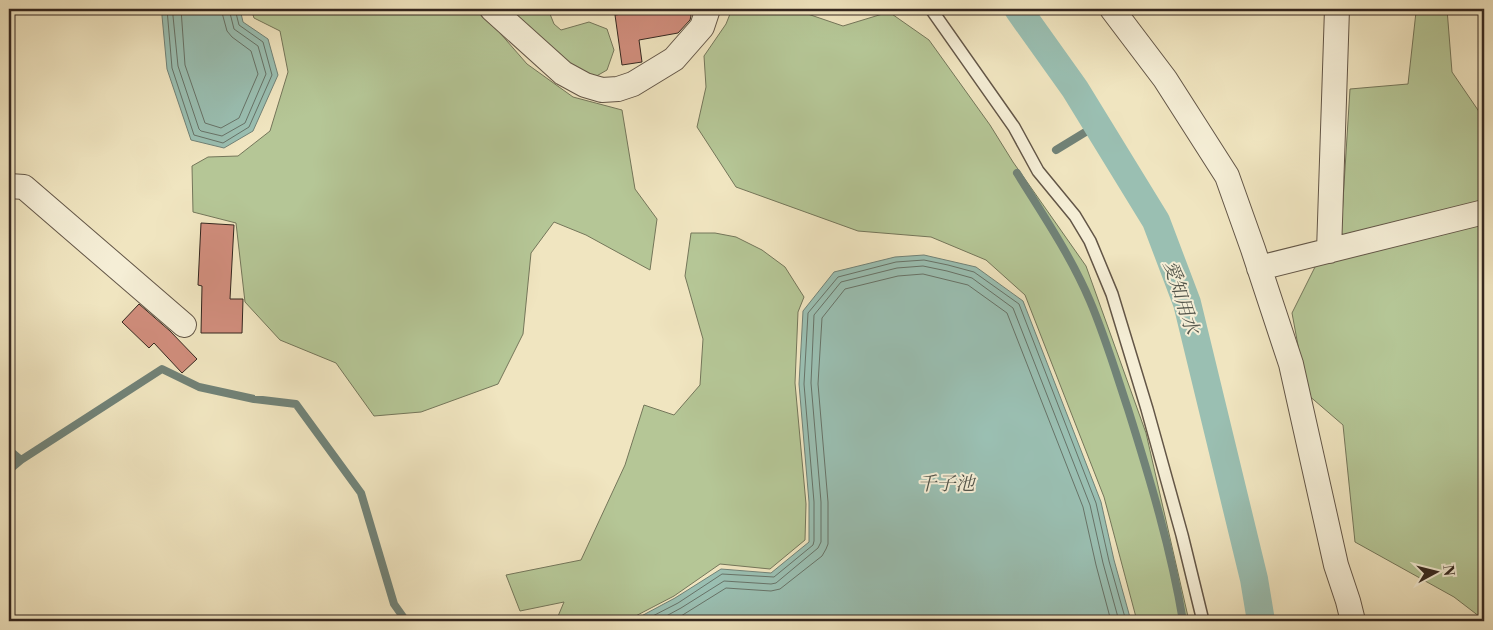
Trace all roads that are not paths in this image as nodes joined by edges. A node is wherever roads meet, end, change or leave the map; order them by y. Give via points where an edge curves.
1 (492, 9) edge
2 (708, 9) edge
3 (931, 9) edge
4 (1112, 9) edge
5 (1337, 9) edge
6 (9, 186) edge
7 (1484, 212) edge
8 (1329, 251) junction
9 (1260, 268) junction
10 (184, 325) dead end
11 (1203, 621) edge
12 (1353, 621) edge

1 - 2 street via 563,73 602,90 633,84 674,59 702,27
3 - 11 lane via 1014,127 1038,171 1075,216 1090,241 1112,294 1148,408
4 - 9 street via 1165,79 1227,176
5 - 8 street
6 - 10 street via 24,187
7 - 8 street
8 - 9 street
9 - 12 street via 1291,364 1336,565

